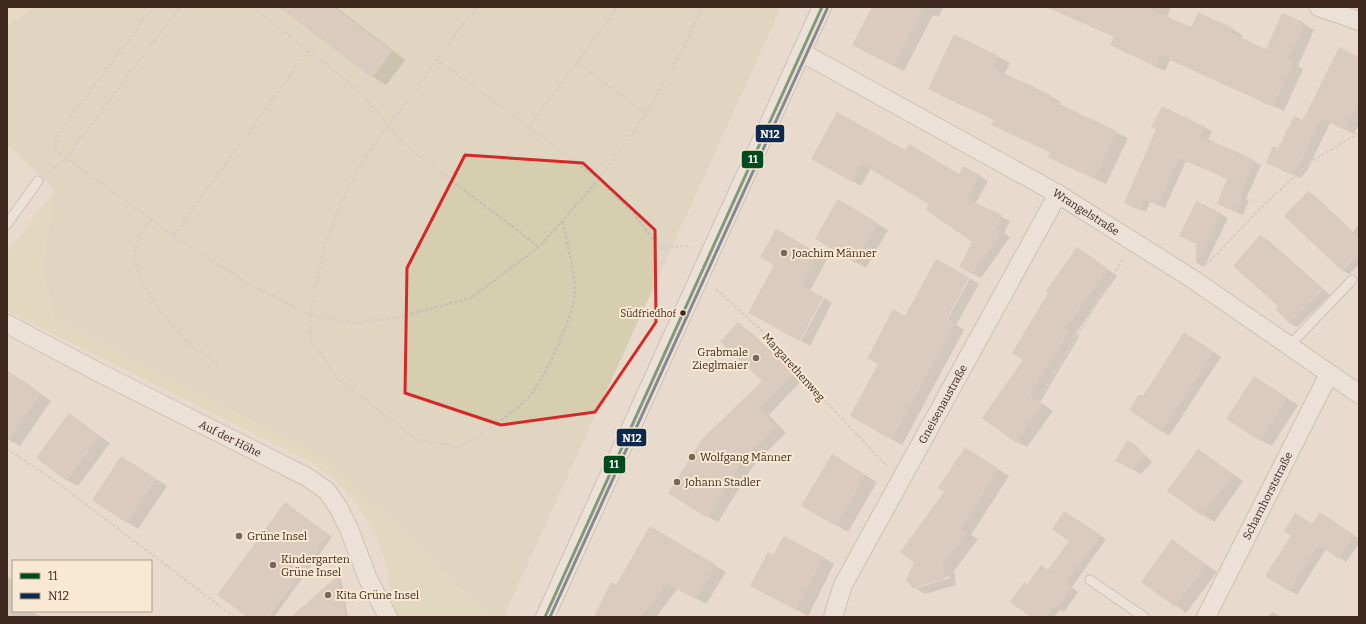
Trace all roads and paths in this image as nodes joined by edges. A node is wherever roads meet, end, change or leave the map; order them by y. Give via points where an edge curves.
1 (153, 7) edge
2 (180, 7) edge
3 (253, 7) edge
4 (476, 7) edge
5 (614, 7) edge
6 (702, 7) edge
7 (822, 7) edge
8 (1319, 7) edge
9 (1359, 21) edge
10 (308, 50) junction
11 (801, 52) junction
12 (436, 60) junction
13 (577, 62) junction
14 (646, 114) junction
15 (389, 124) junction
16 (528, 128) junction
17 (1359, 133) edge
18 (66, 158) junction
19 (599, 179) junction
20 (38, 181) joint
21 (1058, 194) junction
22 (152, 219) junction
23 (562, 221) junction
24 (7, 224) edge
25 (174, 235) junction
26 (1133, 242) junction
27 (539, 247) junction
28 (708, 258) junction
29 (1194, 280) junction
30 (1352, 280) dead end
31 (714, 287) dead end
32 (310, 315) junction
33 (7, 324) edge
34 (1289, 346) junction
35 (220, 366) dead end
36 (1329, 374) junction
37 (1359, 394) edge
38 (1041, 396) dead end
39 (7, 449) edge
40 (900, 480) junction
41 (1090, 580) dead end
42 (234, 617) edge
43 (388, 617) edge
44 (545, 617) edge
45 (833, 617) edge
46 (1144, 617) edge
47 (1206, 617) edge

1 - 18 path via 56,137 56,151
2 - 18 path
3 - 10 path
4 - 12 path
5 - 13 path via 617,9
6 - 14 path via 681,53
7 - 11 street
8 - 9 street
10 - 15 path via 362,94
10 - 25 path
11 - 21 street, Wrangelstraße
11 - 28 street
12 - 15 path
12 - 16 path
13 - 14 path
13 - 16 path
14 - 19 path
15 - 27 path via 405,144
15 - 32 path via 364,159 342,200 325,243
16 - 19 path
17 - 29 path via 1310,162 1265,204
18 - 20 path
18 - 22 path
19 - 23 path
19 - 28 path via 634,214 660,248 687,246
20 - 24 lane
21 - 26 street, Wrangelstraße
21 - 40 street, Gneisenaustraße
22 - 25 path
22 - 35 path via 142,231 134,254 138,274 169,321 190,343
23 - 27 path
23 - 32 path via 570,251 575,294 559,347 530,396 494,426 460,447 418,440 338,378 311,340
25 - 32 path via 248,283
26 - 29 street, Wrangelstraße
26 - 38 path
27 - 32 path via 471,298 398,317 356,323
28 - 44 street
29 - 34 street, Wrangelstraße
30 - 34 lane
31 - 40 path, Margarethenweg via 774,341 828,404
33 - 43 street, Auf der Höhe via 307,477 327,491 349,529 368,579
34 - 36 street, Wrangelstraße
36 - 37 street, Wrangelstraße
36 - 47 street, Scharnhorststraße
39 - 42 path via 51,478
40 - 45 street, Gneisenaustraße via 843,585
41 - 46 lane

